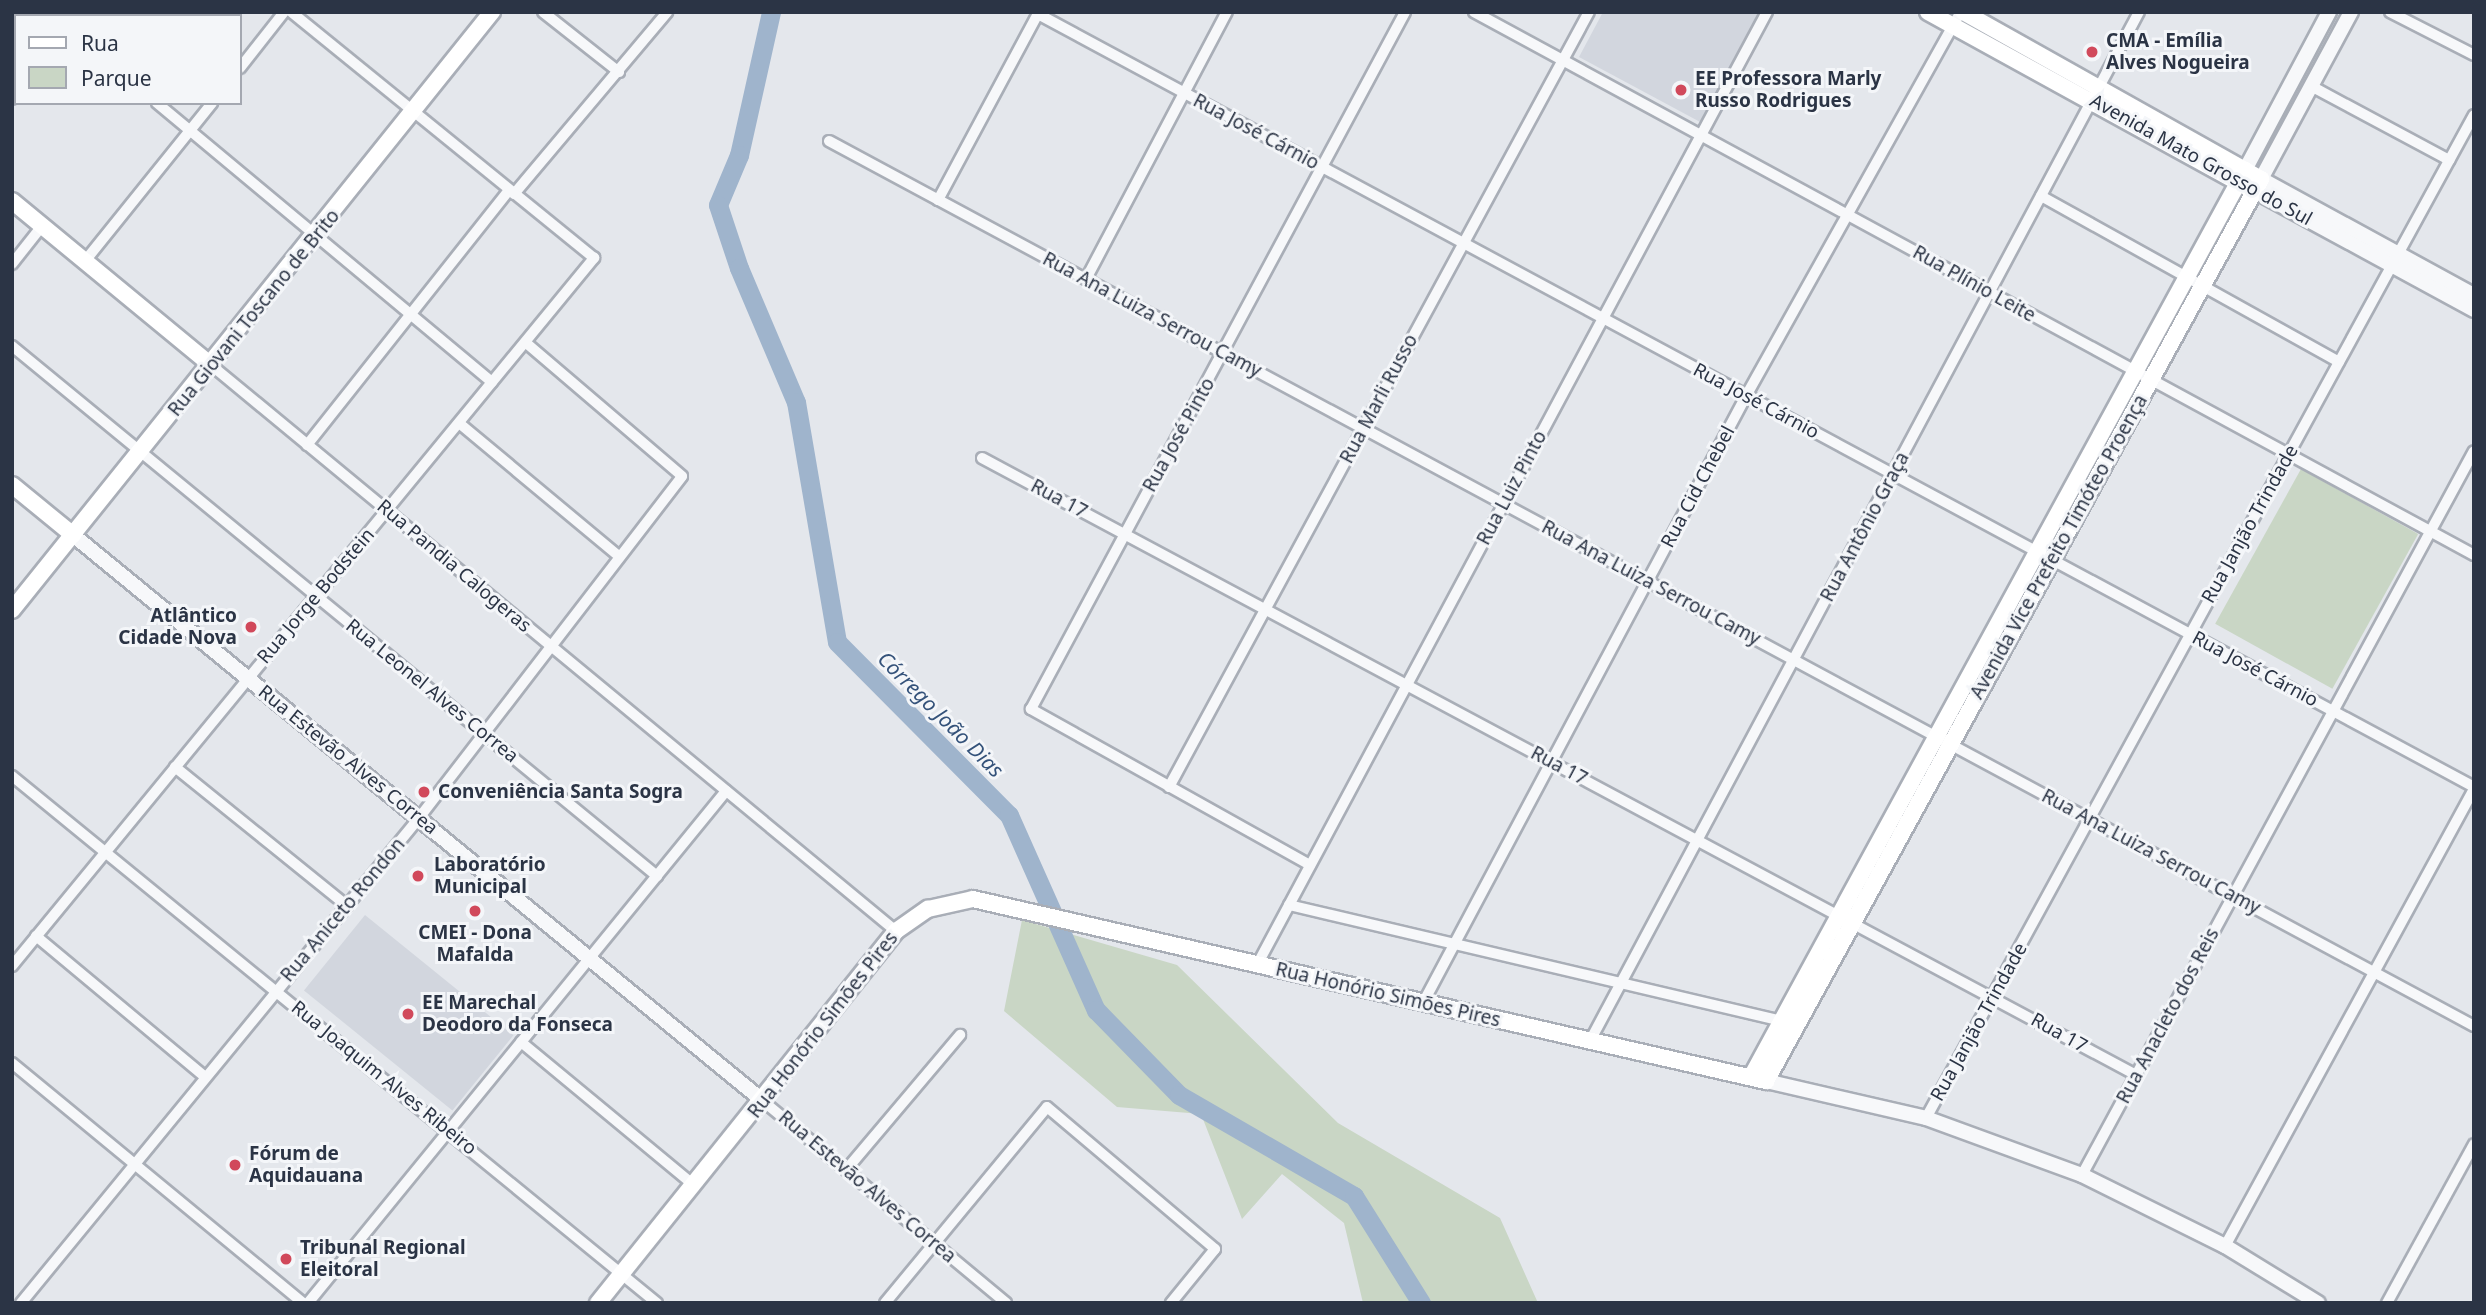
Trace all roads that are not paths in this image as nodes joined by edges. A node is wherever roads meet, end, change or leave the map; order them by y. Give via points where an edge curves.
1 (284, 12) edge
2 (291, 12) edge
3 (492, 12) edge
4 (543, 12) edge
5 (667, 12) edge
6 (1227, 12) edge
7 (1405, 12) edge
8 (1474, 12) edge
9 (1589, 12) edge
10 (1767, 12) edge
11 (1928, 12) edge
12 (2139, 12) edge
13 (2329, 12) edge
14 (2351, 12) edge
15 (2390, 12) edge
16 (1038, 13) edge
17 (1959, 17) edge
18 (2474, 55) edge
19 (1563, 61) junction
20 (242, 65) edge
21 (619, 72) junction
22 (2311, 86) junction
23 (1184, 93) junction
24 (2096, 93) junction
25 (159, 105) edge
26 (210, 105) edge
27 (414, 113) junction
28 (2474, 115) edge
29 (190, 131) junction
30 (1701, 136) junction
31 (829, 141) dead end
32 (2449, 160) junction
33 (1324, 169) junction
34 (2242, 176) junction
35 (2258, 185) junction
36 (512, 192) junction
37 (2041, 197) junction
38 (938, 200) junction
39 (12, 201) edge
40 (1847, 215) junction
41 (43, 226) junction
42 (317, 235) junction
43 (1464, 243) junction
44 (2395, 259) junction
45 (85, 261) junction
46 (12, 264) edge
47 (2186, 278) junction
48 (1086, 279) junction
49 (2202, 286) junction
50 (1990, 292) junction
51 (2474, 295) edge
52 (2474, 310) edge
53 (411, 314) junction
54 (1603, 318) junction
55 (526, 342) junction
56 (12, 346) edge
57 (1224, 354) junction
58 (2339, 362) junction
59 (211, 366) junction
60 (2135, 372) junction
61 (2151, 380) junction
62 (492, 382) junction
63 (1746, 396) junction
64 (459, 423) junction
65 (1363, 429) junction
66 (307, 445) junction
67 (2474, 451) edge
68 (143, 453) junction
69 (2288, 455) junction
70 (982, 457) dead end
71 (1893, 474) junction
72 (12, 485) edge
73 (1503, 504) junction
74 (387, 511) junction
75 (2430, 532) junction
76 (1126, 534) junction
77 (73, 535) junction
78 (2037, 552) junction
79 (2474, 555) edge
80 (620, 557) junction
81 (2052, 560) junction
82 (1648, 582) junction
83 (316, 596) junction
84 (1266, 609) junction
85 (12, 610) edge
86 (2190, 634) junction
87 (552, 646) junction
88 (1794, 660) junction
89 (248, 678) junction
90 (1407, 684) junction
91 (2333, 711) junction
92 (484, 734) junction
93 (1944, 741) junction
94 (1553, 762) junction
95 (175, 767) junction
96 (12, 776) edge
97 (1170, 787) junction
98 (2474, 788) edge
99 (726, 791) junction
100 (419, 818) junction
101 (2090, 819) junction
102 (1698, 839) junction
103 (106, 852) junction
104 (1310, 865) junction
105 (657, 876) junction
106 (2233, 896) junction
107 (347, 905) junction
108 (1289, 905) junction
109 (1846, 919) junction
110 (896, 930) junction
111 (36, 936) junction
112 (1457, 944) junction
113 (590, 958) junction
114 (1257, 965) junction
115 (12, 966) edge
116 (2374, 972) junction
117 (1622, 983) junction
118 (277, 990) junction
119 (1992, 996) junction
120 (1423, 1003) junction
121 (1782, 1021) junction
122 (2474, 1026) edge
123 (960, 1035) dead end
124 (1590, 1041) junction
125 (522, 1042) junction
126 (12, 1063) edge
127 (2136, 1076) junction
128 (205, 1077) junction
129 (1758, 1079) junction
130 (763, 1101) junction
131 (1926, 1118) junction
132 (449, 1130) junction
133 (2474, 1143) edge
134 (134, 1163) junction
135 (846, 1170) junction
136 (2082, 1175) junction
137 (694, 1185) junction
138 (934, 1243) junction
139 (2225, 1246) junction
140 (622, 1273) junction
141 (21, 1303) edge
142 (306, 1303) edge
143 (598, 1303) edge
144 (657, 1303) edge
145 (885, 1303) edge
146 (1006, 1303) edge
147 (1171, 1303) edge
148 (2318, 1303) edge
149 (2387, 1303) edge

1 - 20 street
2 - 27 street
3 - 27 main road, Rua Giovani Toscano de Brito
4 - 21 street
5 - 21 street
6 - 23 street
7 - 33 street, Rua José Pinto
8 - 19 street, Rua Plínio Leite
9 - 19 street, Rua Marli Russo
10 - 30 street, Rua Luiz Pinto
11 - 17 main road, Avenida Mato Grosso do Sul
12 - 24 street, Rua Antônio Graça
13 - 34 street, Avenida Vice Prefeito Timóteo Proença
14 - 22 street, Avenida Vice Prefeito Timóteo Proença
15 - 18 street
16 - 23 street, Rua José Cárnio
16 - 38 street
17 - 24 main road, Avenida Mato Grosso do Sul
17 - 40 street, Rua Cid Chebel
19 - 30 street, Rua Plínio Leite
19 - 43 street, Rua Marli Russo
21 - 36 street
22 - 32 street
22 - 35 street, Avenida Vice Prefeito Timóteo Proença
23 - 33 street, Rua José Cárnio
23 - 48 street
24 - 34 main road, Avenida Mato Grosso do Sul
24 - 37 street, Rua Antônio Graça
25 - 29 street
26 - 29 street
27 - 36 street
27 - 42 main road, Rua Giovani Toscano de Brito
28 - 32 street, Rua Janjão Trindade
29 - 42 street
29 - 45 street
30 - 40 street, Rua Plínio Leite
30 - 54 street, Rua Luiz Pinto
31 - 38 street, Rua Ana Luiza Serrou Camy
32 - 44 street, Rua Janjão Trindade
33 - 43 street, Rua José Cárnio
33 - 57 street, Rua José Pinto
34 - 35 main road, Avenida Mato Grosso do Sul
34 - 47 main road, Avenida Vice Prefeito Timóteo Proença
35 - 44 street, Avenida Mato Grosso do Sul
35 - 49 main road, Avenida Vice Prefeito Timóteo Proença
36 - 53 street
36 - 55 street, Rua Jorge Bodstein via 594,258
37 - 47 street
37 - 50 street, Rua Antônio Graça
38 - 48 street, Rua Ana Luiza Serrou Camy
39 - 41 main road, Rua Pandia Calogeras
40 - 50 street, Rua Plínio Leite
40 - 63 street, Rua Cid Chebel
41 - 45 main road, Rua Pandia Calogeras
41 - 46 street
42 - 53 street
42 - 59 main road, Rua Giovani Toscano de Brito
43 - 54 street, Rua José Cárnio
43 - 65 street, Rua Marli Russo
44 - 51 street, Avenida Mato Grosso do Sul
44 - 52 street, Avenida Mato Grosso do Sul
44 - 58 street, Rua Janjão Trindade
45 - 59 main road, Rua Pandia Calogeras
47 - 49 street
47 - 60 main road, Avenida Vice Prefeito Timóteo Proença
48 - 57 street, Rua Ana Luiza Serrou Camy
49 - 58 street
49 - 61 main road, Avenida Vice Prefeito Timóteo Proença
50 - 60 street, Rua Plínio Leite
50 - 71 street, Rua Antônio Graça
53 - 62 street
53 - 66 street
54 - 63 street, Rua José Cárnio
54 - 73 street, Rua Luiz Pinto
55 - 62 street, Rua Jorge Bodstein
55 - 80 street, Rua Aniceto Rondon via 682,476
56 - 68 street, Rua Leonel Alves Correa
57 - 65 street, Rua Ana Luiza Serrou Camy
57 - 76 street, Rua José Pinto
58 - 69 street, Rua Janjão Trindade
59 - 66 street, Rua Pandia Calogeras
59 - 68 main road, Rua Giovani Toscano de Brito
60 - 61 street, Rua Plínio Leite
60 - 78 main road, Avenida Vice Prefeito Timóteo Proença
61 - 69 street, Rua Plínio Leite
61 - 81 main road, Avenida Vice Prefeito Timóteo Proença
62 - 64 street, Rua Jorge Bodstein
63 - 71 street, Rua José Cárnio
63 - 82 street, Rua Cid Chebel
64 - 74 street, Rua Jorge Bodstein
64 - 80 street
65 - 73 street, Rua Ana Luiza Serrou Camy
65 - 84 street, Rua Marli Russo
66 - 74 street, Rua Pandia Calogeras
67 - 75 street, Rua Anacleto dos Reis
68 - 77 main road, Rua Giovani Toscano de Brito
68 - 83 street, Rua Leonel Alves Correa
69 - 75 street, Rua Plínio Leite
69 - 86 street, Rua Janjão Trindade
70 - 76 street, Rua 17
71 - 78 street, Rua José Cárnio
71 - 88 street, Rua Antônio Graça
72 - 77 main road, Rua Estevão Alves Correa
73 - 82 street, Rua Ana Luiza Serrou Camy
73 - 90 street, Rua Luiz Pinto
74 - 83 street, Rua Jorge Bodstein
74 - 87 street, Rua Pandia Calogeras
75 - 79 street, Rua Plínio Leite
75 - 91 street, Rua Anacleto dos Reis
76 - 84 street, Rua 17
76 - 97 street, Rua José Pinto via 1031,709
77 - 85 main road, Rua Giovani Toscano de Brito
77 - 89 street, Rua Estevão Alves Correa
78 - 81 street, Rua José Cárnio
78 - 93 main road, Avenida Vice Prefeito Timóteo Proença
80 - 87 street, Rua Aniceto Rondon
81 - 86 street, Rua José Cárnio
81 - 93 main road, Avenida Vice Prefeito Timóteo Proença
82 - 88 street, Rua Ana Luiza Serrou Camy
82 - 94 street, Rua Cid Chebel
83 - 89 street, Rua Jorge Bodstein
83 - 92 street, Rua Leonel Alves Correa
84 - 90 street, Rua 17
84 - 97 street, Rua Marli Russo
86 - 91 street, Rua José Cárnio
86 - 101 street, Rua Janjão Trindade
87 - 92 street, Rua Aniceto Rondon
87 - 99 street, Rua Pandia Calogeras
88 - 93 street, Rua Ana Luiza Serrou Camy
88 - 102 street, Rua Antônio Graça
89 - 95 street, Rua Jorge Bodstein
89 - 100 street, Rua Estevão Alves Correa
90 - 94 street, Rua 17
90 - 104 street, Rua Luiz Pinto
91 - 98 street, Rua José Cárnio
91 - 106 street, Rua Anacleto dos Reis
92 - 100 street, Rua Aniceto Rondon
92 - 105 street, Rua Leonel Alves Correa
93 - 101 street, Rua Ana Luiza Serrou Camy
93 - 109 main road, Avenida Vice Prefeito Timóteo Proença
94 - 102 street, Rua 17
94 - 112 street, Rua Cid Chebel
95 - 103 street, Rua Jorge Bodstein
95 - 107 street
96 - 103 street, Rua Joaquim Alves Ribeiro
97 - 104 street
98 - 116 street
99 - 105 street
99 - 110 street, Rua Pandia Calogeras
100 - 107 street, Rua Aniceto Rondon
100 - 113 street, Rua Estevão Alves Correa
101 - 106 street, Rua Ana Luiza Serrou Camy
101 - 119 street, Rua Janjão Trindade
102 - 109 street, Rua 17
102 - 117 street, Rua Antônio Graça
103 - 111 street, Rua Jorge Bodstein
103 - 118 street, Rua Joaquim Alves Ribeiro
104 - 108 street, Rua Luiz Pinto
105 - 113 street
106 - 116 street, Rua Ana Luiza Serrou Camy
106 - 127 street, Rua Anacleto dos Reis
107 - 118 street, Rua Aniceto Rondon
108 - 112 street
108 - 114 street, Rua Luiz Pinto
109 - 119 street, Rua 17
109 - 121 main road, Avenida Vice Prefeito Timóteo Proença
109 - 129 main road, Avenida Vice Prefeito Timóteo Proença
110 - 114 main road, Rua Honório Simões Pires via 928,909 973,899
110 - 130 main road, Rua Honório Simões Pires
111 - 115 street, Rua Jorge Bodstein
111 - 128 street
112 - 117 street
112 - 120 street, Rua Cid Chebel
113 - 125 street
113 - 130 street, Rua Estevão Alves Correa
114 - 120 main road, Rua Honório Simões Pires
116 - 122 street, Rua Ana Luiza Serrou Camy
116 - 139 street
117 - 121 street
117 - 124 street, Rua Antônio Graça
118 - 128 street, Rua Aniceto Rondon
118 - 132 street, Rua Joaquim Alves Ribeiro
119 - 127 street, Rua 17
119 - 131 street, Rua Janjão Trindade
120 - 124 main road, Rua Honório Simões Pires
121 - 129 main road, Avenida Vice Prefeito Timóteo Proença
123 - 135 street
124 - 129 main road, Rua Honório Simões Pires
125 - 132 street
125 - 137 street
126 - 134 street
127 - 136 street, Rua Anacleto dos Reis
128 - 134 street, Rua Aniceto Rondon
129 - 131 street, Rua Honório Simões Pires
130 - 135 street, Rua Estevão Alves Correa
130 - 137 main road, Rua Honório Simões Pires
131 - 136 street, Rua Honório Simões Pires
132 - 140 street, Rua Joaquim Alves Ribeiro
132 - 142 street
133 - 149 street
134 - 141 street, Rua Aniceto Rondon
134 - 142 street
135 - 138 street, Rua Estevão Alves Correa
136 - 139 street, Rua Honório Simões Pires
137 - 140 main road, Rua Honório Simões Pires
138 - 145 street
138 - 146 street, Rua Estevão Alves Correa
138 - 147 street via 1047,1107 1215,1250
139 - 148 street, Rua Honório Simões Pires
140 - 143 main road, Rua Honório Simões Pires
140 - 144 street, Rua Joaquim Alves Ribeiro

